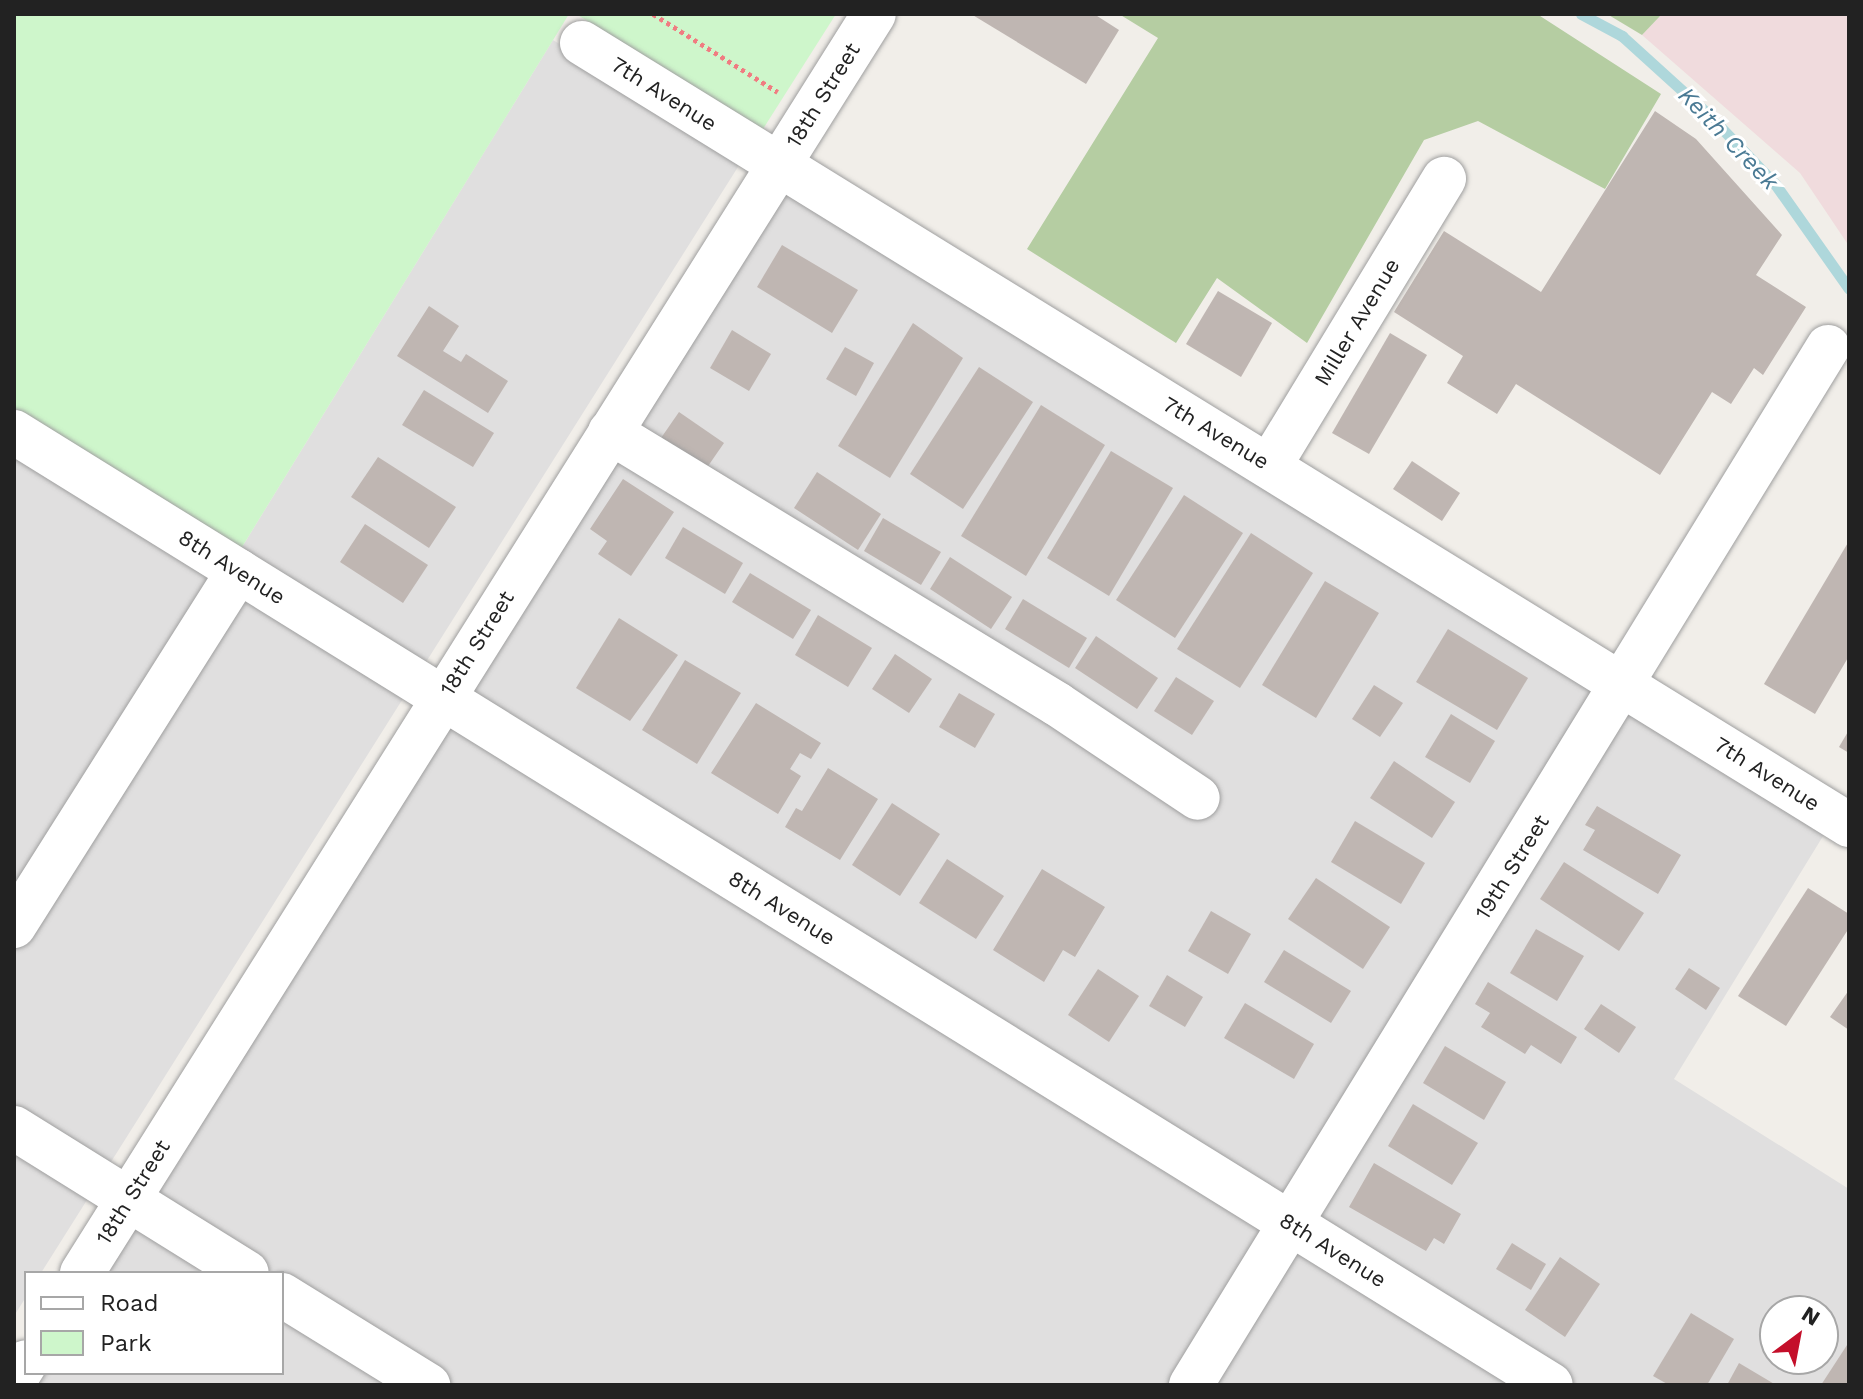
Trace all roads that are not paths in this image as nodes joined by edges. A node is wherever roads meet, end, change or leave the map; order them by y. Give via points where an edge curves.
1 (874, 14) edge
2 (582, 43) dead end
3 (778, 165) junction
4 (1444, 179) dead end
5 (1828, 347) dead end
6 (610, 432) junction
7 (17, 440) edge
8 (1270, 465) junction
9 (238, 571) junction
10 (1624, 685) junction
11 (443, 698) junction
12 (1198, 798) dead end
13 (1849, 825) edge
14 (14, 926) edge
15 (14, 1128) edge
16 (128, 1199) junction
17 (1291, 1224) junction
18 (83, 1271) edge
19 (244, 1271) edge
20 (284, 1296) edge
21 (428, 1385) edge
22 (1191, 1385) edge
23 (1551, 1385) edge

1 - 3 street, 18th Street
2 - 3 street, 7th Avenue
3 - 6 street, 18th Street
3 - 8 street, 7th Avenue
4 - 8 street, Miller Avenue
5 - 10 street, 19th Street
6 - 11 street, 18th Street
6 - 12 street via 1057,704
7 - 9 street, 8th Avenue
8 - 10 street, 7th Avenue
9 - 11 street, 8th Avenue
9 - 14 street
10 - 13 street, 7th Avenue
10 - 17 street, 19th Street
11 - 16 street, 18th Street
11 - 17 street, 8th Avenue
15 - 16 street
16 - 18 street, 18th Street
16 - 19 street
17 - 22 street, 19th Street
17 - 23 street, 8th Avenue
20 - 21 street

